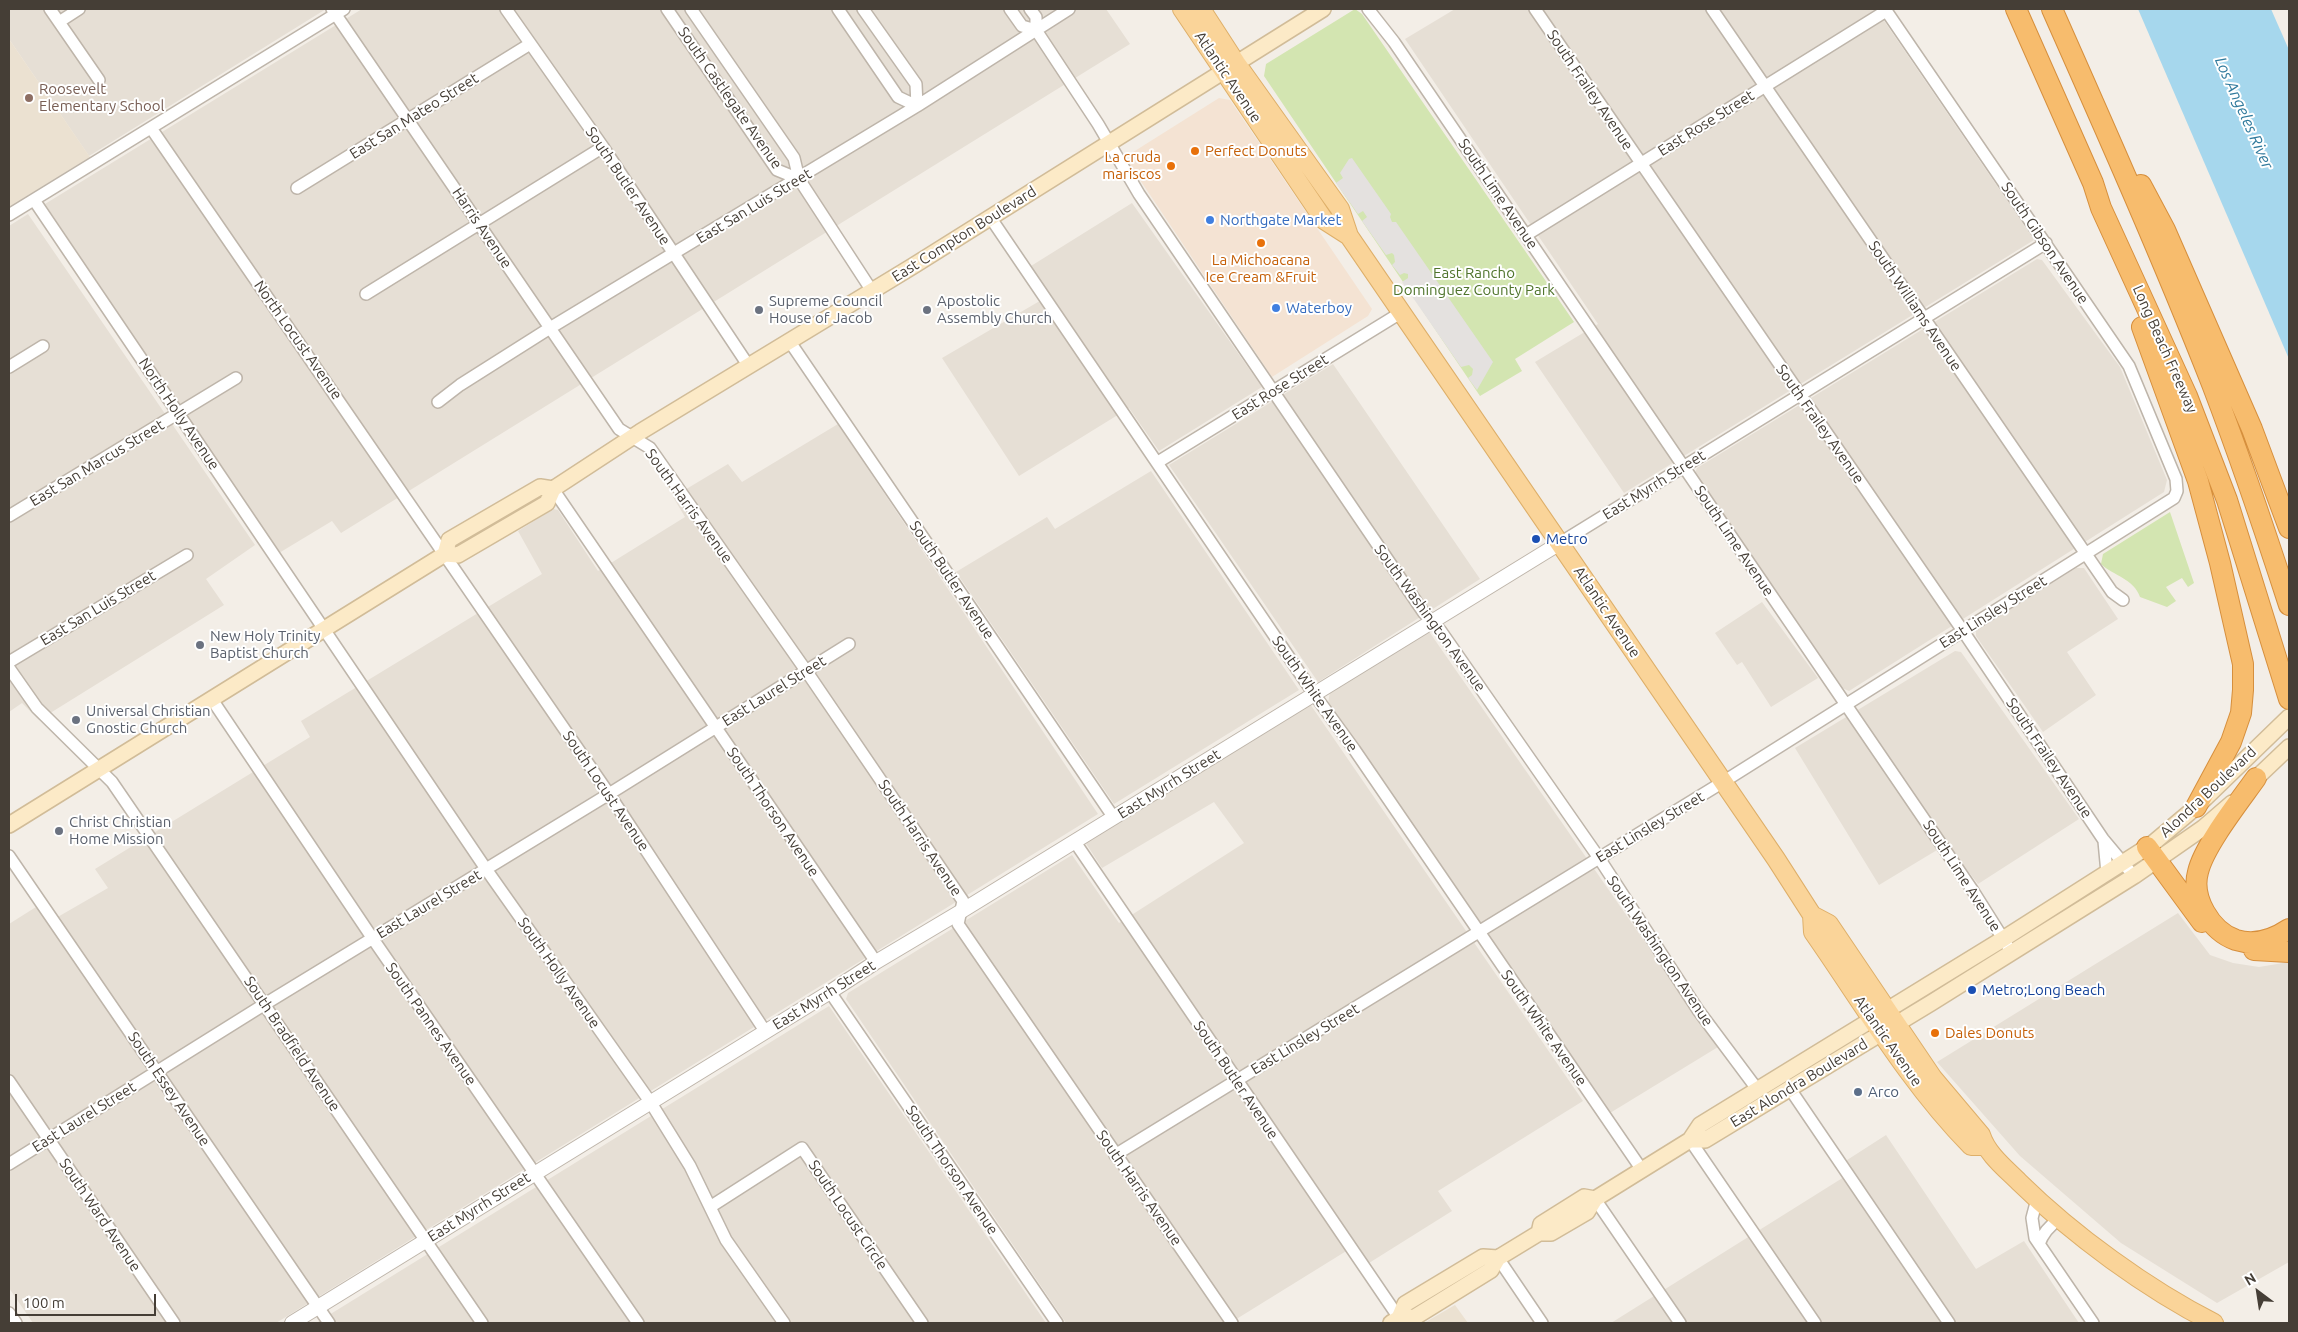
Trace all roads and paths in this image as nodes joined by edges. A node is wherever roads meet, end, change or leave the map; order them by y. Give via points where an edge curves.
1 (50, 9) edge
2 (79, 9) edge
3 (506, 9) edge
4 (667, 9) edge
5 (691, 9) edge
6 (838, 9) edge
7 (863, 9) edge
8 (1010, 9) edge
9 (1030, 9) edge
10 (1069, 9) edge
11 (1182, 9) edge
12 (1201, 9) edge
13 (1323, 9) edge
14 (1368, 9) edge
15 (1535, 9) edge
16 (1712, 9) edge
17 (2016, 9) edge
18 (2052, 9) edge
19 (337, 10) edge
20 (1886, 10) edge
21 (59, 22) junction
22 (1036, 30) junction
23 (530, 44) junction
24 (1230, 67) junction
25 (2081, 74) junction
26 (99, 80) dead end
27 (1765, 87) junction
28 (917, 106) junction
29 (408, 119) junction
30 (151, 128) junction
31 (1108, 143) junction
32 (603, 148) junction
33 (1640, 164) junction
34 (799, 179) junction
35 (297, 188) dead end
36 (34, 200) junction
37 (2101, 208) junction
38 (9, 216) edge
39 (990, 217) junction
40 (480, 224) junction
41 (1526, 235) junction
42 (2046, 243) junction
43 (674, 254) junction
44 (872, 291) junction
45 (366, 294) dead end
46 (1402, 312) junction
47 (1924, 318) junction
48 (550, 328) junction
49 (790, 342) junction
50 (43, 346) dead end
51 (748, 365) junction
52 (9, 367) edge
53 (236, 378) dead end
54 (1273, 391) junction
55 (1800, 395) junction
56 (438, 402) dead end
57 (179, 412) junction
58 (633, 438) junction
59 (1158, 462) junction
60 (1683, 467) junction
61 (553, 489) junction
62 (2177, 491) joint
63 (9, 516) edge
64 (2289, 528) edge
65 (1560, 543) junction
66 (445, 554) junction
67 (2085, 554) junction
68 (186, 555) dead end
69 (2123, 600) dead end
70 (2289, 605) edge
71 (1432, 622) junction
72 (324, 628) junction
73 (1963, 631) junction
74 (849, 644) dead end
75 (9, 662) edge
76 (9, 668) edge
77 (807, 672) junction
78 (1314, 694) junction
79 (211, 698) junction
80 (2289, 699) edge
81 (1846, 705) junction
82 (2289, 717) edge
83 (715, 728) junction
84 (2285, 751) edge
85 (98, 767) junction
86 (2256, 778) junction
87 (1723, 782) junction
88 (609, 794) junction
89 (2196, 807) junction
90 (1114, 818) junction
91 (9, 825) edge
92 (2103, 839) junction
93 (1075, 842) junction
94 (2152, 854) junction
95 (9, 856) edge
96 (1599, 858) junction
97 (2123, 862) junction
98 (486, 869) junction
99 (2107, 873) junction
100 (2134, 876) junction
101 (960, 912) junction
102 (1812, 916) junction
103 (2289, 928) edge
104 (1478, 933) junction
105 (372, 939) junction
106 (2003, 939) junction
107 (2012, 952) junction
108 (2289, 952) edge
109 (876, 962) junction
110 (830, 992) junction
111 (264, 1004) junction
112 (1893, 1017) junction
113 (1877, 1026) junction
114 (766, 1031) junction
115 (158, 1071) junction
116 (9, 1081) edge
117 (1236, 1081) junction
118 (1757, 1089) junction
119 (1790, 1089) junction
120 (651, 1102) junction
121 (48, 1139) junction
122 (1690, 1140) junction
123 (1985, 1146) junction
124 (1115, 1154) junction
125 (9, 1164) edge
126 (1642, 1170) junction
127 (534, 1172) junction
128 (1595, 1199) junction
129 (2037, 1199) junction
130 (710, 1207) junction
131 (2059, 1219) junction
132 (425, 1240) junction
133 (2039, 1244) junction
134 (1498, 1258) junction
135 (318, 1307) junction
136 (9, 1312) edge
137 (1395, 1321) edge
138 (16, 1323) edge
139 (174, 1323) edge
140 (292, 1323) edge
141 (329, 1323) edge
142 (482, 1323) edge
143 (638, 1323) edge
144 (784, 1323) edge
145 (922, 1323) edge
146 (1058, 1323) edge
147 (1232, 1323) edge
148 (1542, 1323) edge
149 (1680, 1323) edge
150 (1815, 1323) edge
151 (1949, 1323) edge
152 (2093, 1323) edge
153 (2214, 1323) edge

1 - 21 street
2 - 21 street
3 - 23 street, South Butler Avenue
4 - 34 street, South Castlegate Avenue via 777,170
5 - 34 street, South Castlegate Avenue via 794,158
6 - 28 street via 898,97
7 - 28 street via 916,84
8 - 22 street via 1022,26
9 - 22 street via 1036,17
10 - 22 street, East San Luis Street
11 - 24 main road, Atlantic Avenue
12 - 24 main road, Atlantic Avenue
13 - 24 main road, East Compton Boulevard
14 - 41 street, South Lime Avenue
15 - 33 street, South Frailey Avenue
16 - 27 street, South Williams Avenue
17 - 37 highway, Long Beach Freeway
18 - 25 highway, Long Beach Freeway
19 - 29 street, Harris Avenue
19 - 30 street
20 - 27 street, East Rose Street
20 - 42 street, South Gibson Avenue
21 - 26 street
22 - 28 street, East San Luis Street
22 - 31 street, South Washington Avenue
23 - 29 street, East San Mateo Street
23 - 32 street, South Butler Avenue
24 - 31 main road, East Compton Boulevard
24 - 46 main road, Atlantic Avenue via 1324,220 1349,236
25 - 64 highway via 2166,230 2252,429
25 - 70 highway, Long Beach Freeway via 2212,384 2252,491
27 - 33 street, East Rose Street
27 - 47 street, South Williams Avenue
28 - 34 street, East San Luis Street
29 - 35 street, East San Mateo Street
29 - 40 street, Harris Avenue
30 - 36 street
30 - 66 street, North Locust Avenue
31 - 39 main road, East Compton Boulevard
31 - 54 street, South Washington Avenue
32 - 40 street
32 - 43 street, South Butler Avenue
33 - 41 street, East Rose Street
33 - 55 street, South Frailey Avenue
34 - 43 street, East San Luis Street
34 - 44 street, South Castlegate Avenue
36 - 38 street
36 - 57 street, North Holly Avenue
37 - 80 highway, Long Beach Freeway via 2187,396 2227,500
37 - 89 highway via 2111,258 2145,335 2198,480 2242,664 2241,713 2231,742
39 - 44 main road, East Compton Boulevard
39 - 59 street, South White Avenue
40 - 45 street
40 - 48 street, Harris Avenue
41 - 60 street, South Lime Avenue
42 - 47 street, East Myrrh Street
42 - 62 street, South Gibson Avenue via 2129,366 2176,478
43 - 48 street, East San Luis Street
43 - 51 street, South Butler Avenue
44 - 49 main road, East Compton Boulevard
46 - 54 street, East Rose Street
46 - 65 main road, Atlantic Avenue
47 - 55 street, East Myrrh Street
47 - 67 street, South Williams Avenue
48 - 56 street, East San Luis Street
48 - 58 street, Harris Avenue via 619,429
49 - 51 main road, East Compton Boulevard
49 - 90 street, South Butler Avenue
50 - 52 street
51 - 58 main road, East Compton Boulevard
53 - 57 street, East San Marcus Street
54 - 59 street, East Rose Street
54 - 71 street, South Washington Avenue
55 - 60 street, East Myrrh Street
55 - 73 street, South Frailey Avenue
57 - 63 street, East San Marcus Street
57 - 72 street, North Holly Avenue
58 - 61 main road, East Compton Boulevard
58 - 77 street, South Harris Avenue via 650,448
59 - 78 street, South White Avenue
60 - 65 street, East Myrrh Street
60 - 81 street, South Lime Avenue
61 - 66 main road, East Compton Boulevard via 540,488 449,540
61 - 83 street, South Thorson Avenue
62 - 67 street, East Linsley Street via 2169,502
65 - 71 street, East Myrrh Street
65 - 87 main road, Atlantic Avenue
66 - 72 main road, East Compton Boulevard
66 - 88 street, South Locust Avenue
67 - 69 street, South Williams Avenue via 2112,592
67 - 73 street, East Linsley Street
68 - 75 street, East San Luis Street
71 - 78 street, East Myrrh Street
71 - 96 street, South Washington Avenue
72 - 79 main road, East Compton Boulevard
72 - 98 street, South Holly Avenue
73 - 81 street, East Linsley Street
73 - 92 street, South Frailey Avenue
74 - 77 street, East Laurel Street
76 - 85 street, South Bradfield Avenue via 37,708
77 - 83 street, East Laurel Street
77 - 101 street, South Harris Avenue via 963,902
78 - 90 street, East Myrrh Street
78 - 104 street, South White Avenue
79 - 85 main road, East Compton Boulevard
79 - 105 street, South Pannes Avenue
81 - 87 street, East Linsley Street
81 - 106 street, South Lime Avenue
82 - 89 main road, Alondra Boulevard
83 - 88 street, East Laurel Street
83 - 109 street, South Thorson Avenue
84 - 86 main road, Alondra Boulevard
85 - 91 main road, East Compton Boulevard
85 - 111 street, South Bradfield Avenue via 138,818
86 - 94 main road, Alondra Boulevard via 2203,828
86 - 103 highway via 2202,858 2197,890 2201,906 2211,921 2236,940 2256,942 2275,938
87 - 96 street, East Linsley Street
87 - 102 main road, Atlantic Avenue
88 - 98 street, East Laurel Street
88 - 114 street, South Locust Avenue
89 - 94 main road, Alondra Boulevard
90 - 93 street, East Myrrh Street
92 - 97 street, South Frailey Avenue
92 - 99 street, South Frailey Avenue
93 - 101 street, East Myrrh Street
93 - 117 street, South Butler Avenue
94 - 97 main road, Alondra Boulevard
94 - 100 main road, Alondra Boulevard
94 - 108 highway via 2198,918 2222,942 2256,951
95 - 115 street, South Essey Avenue
96 - 104 street, East Linsley Street
96 - 118 street, South Washington Avenue via 1698,1010
97 - 99 main road, East Alondra Boulevard
97 - 100 street, South Frailey Avenue
98 - 105 street, East Laurel Street
98 - 120 street, South Holly Avenue
99 - 106 main road, East Alondra Boulevard
100 - 107 main road, East Alondra Boulevard
101 - 109 street, East Myrrh Street
101 - 124 street, South Harris Avenue via 958,924
102 - 112 main road, Atlantic Avenue via 1828,924
102 - 113 main road, Atlantic Avenue via 1813,932
104 - 117 street, East Linsley Street
104 - 126 street, South White Avenue
105 - 111 street, East Laurel Street
105 - 127 street, South Pannes Avenue
106 - 107 street, South Lime Avenue
106 - 112 main road, East Alondra Boulevard
107 - 112 main road, East Alondra Boulevard
109 - 110 street, East Myrrh Street
110 - 114 street, East Myrrh Street
110 - 146 street, South Thorson Avenue
111 - 115 street, East Laurel Street
111 - 132 street, South Bradfield Avenue
112 - 113 main road, East Alondra Boulevard
112 - 123 main road, Atlantic Avenue via 1933,1078 1981,1135
113 - 118 main road, East Alondra Boulevard
113 - 119 main road, East Alondra Boulevard
113 - 123 main road, Atlantic Avenue via 1950,1125 1971,1146
114 - 120 street, East Myrrh Street
115 - 121 street, East Laurel Street
115 - 135 street, South Essey Avenue
116 - 121 street, South Ward Avenue
117 - 124 street, East Linsley Street
117 - 137 street, South Butler Avenue
118 - 122 main road, East Alondra Boulevard via 1700,1125
119 - 122 main road, East Alondra Boulevard via 1705,1140
119 - 151 street
120 - 127 street, East Myrrh Street
120 - 130 street, South Holly Avenue via 690,1166
121 - 125 street, East Laurel Street
121 - 139 street, South Ward Avenue
122 - 126 main road, East Alondra Boulevard
122 - 150 street
123 - 129 main road, Atlantic Avenue
124 - 147 street, South Harris Avenue
126 - 128 main road, East Alondra Boulevard
127 - 132 street, East Myrrh Street
127 - 143 street, South Pannes Avenue
128 - 134 main road, East Alondra Boulevard via 1587,1212 1551,1233 1539,1233
128 - 149 street
129 - 131 main road, Atlantic Avenue
129 - 133 street via 2032,1218
130 - 144 street, South Holly Avenue via 726,1240
130 - 145 street, South Locust Circle via 802,1148
131 - 133 street via 2050,1225
131 - 153 main road, Atlantic Avenue via 2148,1283
132 - 135 street, East Myrrh Street
132 - 142 street, South Bradfield Avenue
133 - 152 street
134 - 137 main road, East Alondra Boulevard via 1483,1257 1405,1304
134 - 148 street
135 - 140 street, East Myrrh Street
135 - 141 street, South Essey Avenue
136 - 138 street

